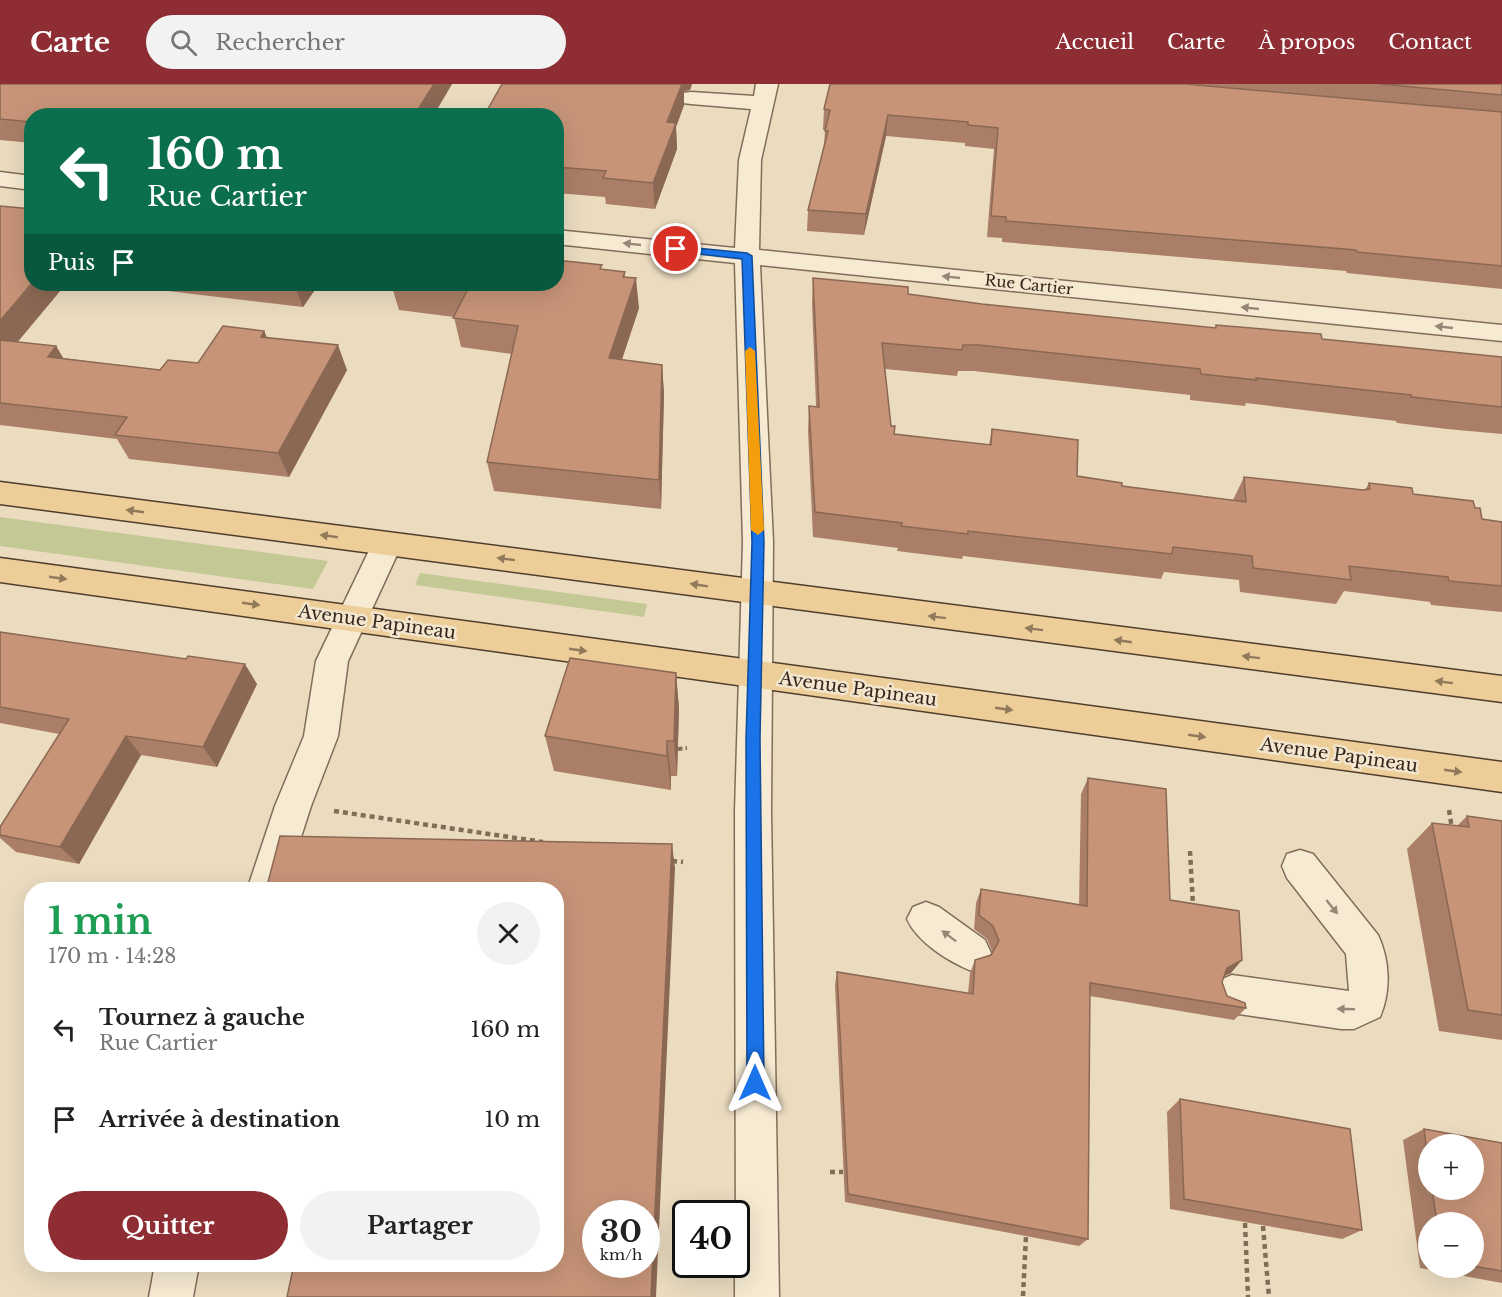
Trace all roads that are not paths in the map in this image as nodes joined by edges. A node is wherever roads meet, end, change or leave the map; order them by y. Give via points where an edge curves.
1 (764, 93) edge
2 (691, 98) dead end
3 (0, 179) edge
4 (24, 182) edge
5 (564, 238) edge
6 (747, 256) junction
7 (1502, 333) edge
8 (0, 493) edge
9 (387, 544) junction
10 (0, 570) edge
11 (757, 594) junction
12 (351, 618) junction
13 (755, 674) junction
14 (1502, 689) edge
15 (1502, 777) edge
16 (1300, 866) dead end
17 (268, 882) edge
18 (926, 919) dead end
19 (972, 953) dead end
20 (1232, 994) dead end
21 (176, 1272) edge
22 (171, 1297) edge
23 (757, 1297) edge

1 - 2 street
1 - 6 street via 750,160
3 - 4 street
6 -> 5 street, Rue Cartier
7 -> 6 street, Rue Cartier
6 - 11 street
9 -> 8 main road
11 -> 9 main road
9 - 12 street
10 -> 12 main road, Avenue Papineau
11 - 13 street
14 -> 11 main road
12 -> 13 main road, Avenue Papineau
12 - 17 street via 332,662 321,736
13 -> 15 main road, Avenue Papineau
13 - 23 street
16 -> 20 street via 1365,948 1369,990 1366,1004 1341,1010
19 -> 18 street
21 - 22 street

